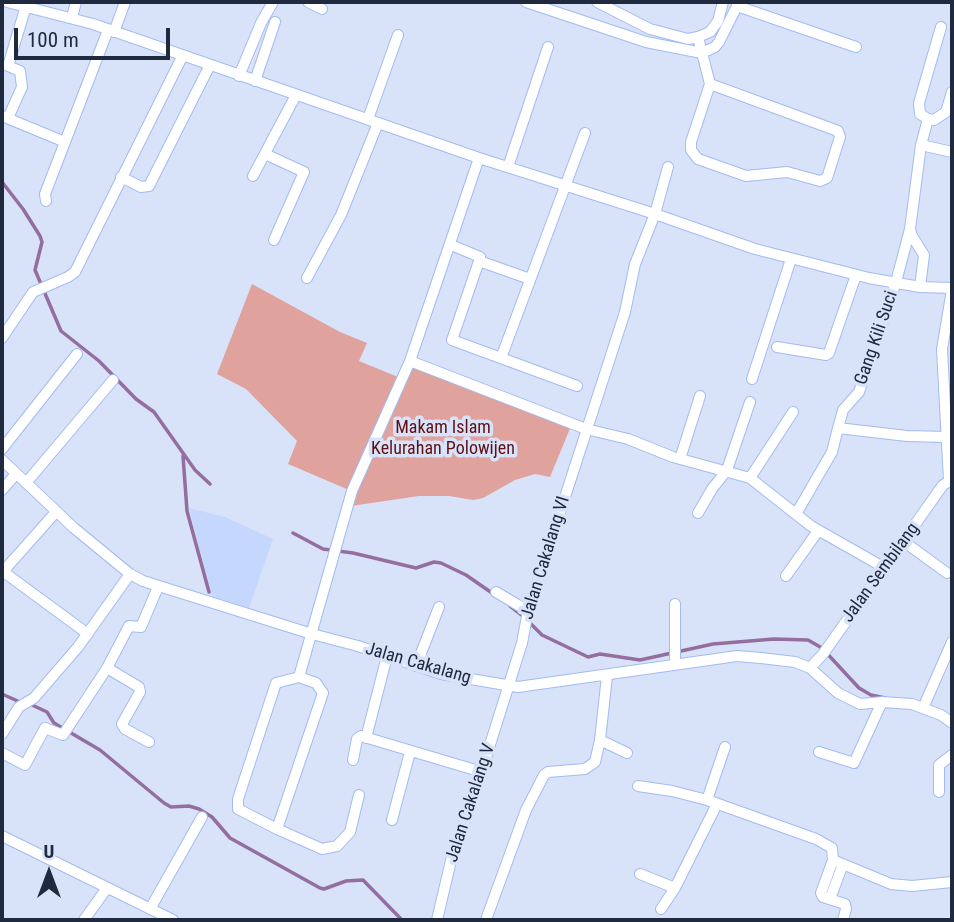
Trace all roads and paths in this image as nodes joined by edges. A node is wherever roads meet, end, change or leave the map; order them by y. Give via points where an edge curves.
1 (7, 2) edge
2 (76, 2) edge
3 (125, 2) edge
4 (273, 2) edge
5 (308, 2) edge
6 (526, 2) edge
7 (561, 2) edge
8 (597, 2) edge
9 (723, 2) edge
10 (738, 4) edge
11 (26, 6) junction
12 (322, 9) dead end
13 (555, 13) junction
14 (72, 17) junction
15 (275, 22) dead end
16 (941, 27) dead end
17 (111, 31) junction
18 (398, 35) dead end
19 (698, 37) junction
20 (548, 47) dead end
21 (856, 47) dead end
22 (702, 53) junction
23 (183, 55) junction
24 (210, 65) junction
25 (239, 76) junction
26 (255, 81) junction
27 (710, 83) junction
28 (952, 92) edge
29 (296, 95) junction
30 (5, 117) edge
31 (928, 119) junction
32 (373, 121) junction
33 (585, 132) dead end
34 (65, 142) junction
35 (921, 145) junction
36 (952, 152) edge
37 (265, 154) junction
38 (479, 158) junction
39 (508, 167) junction
40 (668, 167) dead end
41 (253, 176) dead end
42 (121, 177) junction
43 (565, 185) junction
44 (46, 201) dead end
45 (655, 214) junction
46 (910, 229) junction
47 (274, 240) dead end
48 (456, 247) dead end
49 (791, 259) junction
50 (479, 261) junction
51 (856, 275) junction
52 (307, 278) dead end
53 (530, 279) junction
54 (896, 282) junction
55 (920, 287) junction
56 (952, 289) edge
57 (2, 338) edge
58 (777, 347) dead end
59 (78, 354) dead end
60 (501, 358) junction
61 (410, 361) junction
62 (752, 379) dead end
63 (113, 380) dead end
64 (577, 386) dead end
65 (700, 396) dead end
66 (750, 402) dead end
67 (793, 412) dead end
68 (838, 428) junction
69 (586, 429) junction
70 (948, 431) edge
71 (2, 449) edge
72 (680, 459) junction
73 (2, 460) edge
74 (727, 470) junction
75 (16, 474) junction
76 (750, 478) junction
77 (950, 481) edge
78 (26, 483) junction
79 (2, 489) edge
80 (57, 512) junction
81 (698, 513) dead end
82 (796, 514) junction
83 (818, 531) junction
84 (903, 541) junction
85 (883, 567) junction
86 (947, 573) dead end
87 (130, 574) junction
88 (786, 576) dead end
89 (158, 587) junction
90 (496, 592) dead end
91 (675, 604) dead end
92 (439, 607) dead end
93 (527, 616) junction
94 (88, 634) junction
95 (312, 634) junction
96 (952, 642) edge
97 (387, 656) junction
98 (675, 657) junction
99 (416, 666) junction
100 (107, 668) junction
101 (810, 668) junction
102 (607, 676) junction
103 (299, 677) junction
104 (508, 687) junction
105 (882, 702) junction
106 (924, 705) junction
107 (949, 715) edge
108 (2, 734) edge
109 (366, 738) junction
110 (600, 740) junction
111 (149, 742) dead end
112 (725, 747) dead end
113 (410, 752) junction
114 (819, 752) dead end
115 (2, 753) edge
116 (626, 753) dead end
117 (952, 755) edge
118 (352, 760) dead end
119 (482, 772) junction
120 (638, 786) dead end
121 (939, 792) dead end
122 (359, 795) dead end
123 (712, 802) junction
124 (202, 817) dead end
125 (392, 820) dead end
126 (277, 829) junction
127 (2, 836) edge
128 (838, 862) junction
129 (640, 874) dead end
130 (952, 882) edge
131 (107, 888) junction
132 (675, 888) junction
133 (150, 909) junction
134 (661, 909) dead end
135 (487, 916) dead end
136 (84, 920) edge
137 (173, 920) edge
138 (437, 920) edge
139 (844, 920) edge

1 - 11 street
2 - 14 street
3 - 17 street
4 - 25 street
5 - 12 street
6 - 13 street
7 - 13 street
8 - 19 street via 650,29
9 - 19 street via 713,28
10 - 21 street
10 - 22 street via 719,42
11 - 14 street
11 - 30 street via 8,66 20,71 22,87
13 - 22 street via 646,42
14 - 17 street
15 - 26 street
16 - 31 street via 919,103 920,114
17 - 23 street
17 - 34 street
18 - 32 street
19 - 22 street
20 - 39 street
22 - 27 street
23 - 24 street
23 - 42 street
24 - 25 street
24 - 42 street via 149,186
25 - 26 street
26 - 29 street
27 - 27 street via 691,142 698,159 746,176 787,172 820,181 827,178 838,131
28 - 31 street via 946,112
29 - 32 street
29 - 37 street
30 - 34 street
31 - 35 street, Gang Kili Suci
32 - 38 street
32 - 52 street via 341,215
33 - 43 street
34 - 44 street
35 - 36 street
35 - 46 street, Gang Kili Suci
37 - 41 street
37 - 47 street via 304,172
38 - 39 street
38 - 61 street
39 - 43 street
40 - 45 street, Jalan Cakalang VI
42 - 57 street via 75,272 33,292
43 - 45 street
43 - 53 street
45 - 49 street
45 - 69 street, Jalan Cakalang VI via 635,264 625,312
46 - 54 street, Gang Kili Suci
46 - 55 street via 924,255
48 - 50 street via 480,257
49 - 51 street
49 - 62 street
50 - 53 street
50 - 60 street via 452,338
51 - 54 street
51 - 58 street via 829,353
53 - 60 street
54 - 55 street
54 - 68 street, Gang Kili Suci via 859,391 844,410
55 - 56 street
56 - 70 street via 942,349
59 - 71 street
60 - 64 street
61 - 69 street
61 - 95 street via 352,491
63 - 78 street
65 - 72 street
66 - 74 street
67 - 76 street
68 - 70 street via 907,436
68 - 82 street, Gang Kili Suci via 832,452
69 - 72 street
69 - 93 street, Jalan Cakalang VI
70 - 77 street
72 - 74 street
73 - 75 street, Jalan Cakalang
74 - 76 street
74 - 81 street
75 - 78 street, Jalan Cakalang
75 - 79 street
76 - 82 street
77 - 84 street, Jalan Sembilang
78 - 80 street, Jalan Cakalang
80 - 87 street, Jalan Cakalang
80 - 94 street via 5,573
82 - 83 street
83 - 85 street
83 - 88 street
84 - 85 street, Jalan Sembilang
84 - 86 street
85 - 101 street, Jalan Sembilang
87 - 89 street, Jalan Cakalang
87 - 94 street
89 - 95 street, Jalan Cakalang
89 - 100 street via 141,627 130,626
90 - 93 street
91 - 98 street
92 - 99 street
93 - 104 street, Jalan Cakalang VI
94 - 108 street via 18,708
95 - 97 street, Jalan Cakalang
95 - 103 street
96 - 106 street
97 - 99 street, Jalan Cakalang
97 - 109 street
98 - 101 street, Jalan Cakalang via 737,656
98 - 102 street, Jalan Cakalang
99 - 104 street, Jalan Cakalang
100 - 111 street via 139,687 122,724
100 - 115 street via 61,736 46,729 25,765
101 - 105 street, Jalan Cakalang via 846,699 860,704
102 - 104 street, Jalan Cakalang
102 - 110 street
103 - 126 street via 316,682 323,693
103 - 126 street via 276,683 237,805
104 - 119 street, Jalan Cakalang V
105 - 106 street, Jalan Cakalang
105 - 114 street via 854,763
106 - 107 street, Jalan Cakalang
109 - 113 street
109 - 118 street via 357,738
110 - 116 street
110 - 135 street via 590,768 544,775 526,810
112 - 123 street
113 - 119 street
113 - 125 street
117 - 121 street via 939,765
119 - 138 street, Jalan Cakalang V via 453,852
120 - 123 street
122 - 126 street via 350,832 337,846 322,849
123 - 128 street via 816,839 832,848
123 - 132 street
124 - 133 street
127 - 131 street
128 - 130 street via 891,884
128 - 139 street via 821,890 824,897 845,904
129 - 132 street
131 - 133 street
131 - 136 street
132 - 134 street
133 - 137 street

